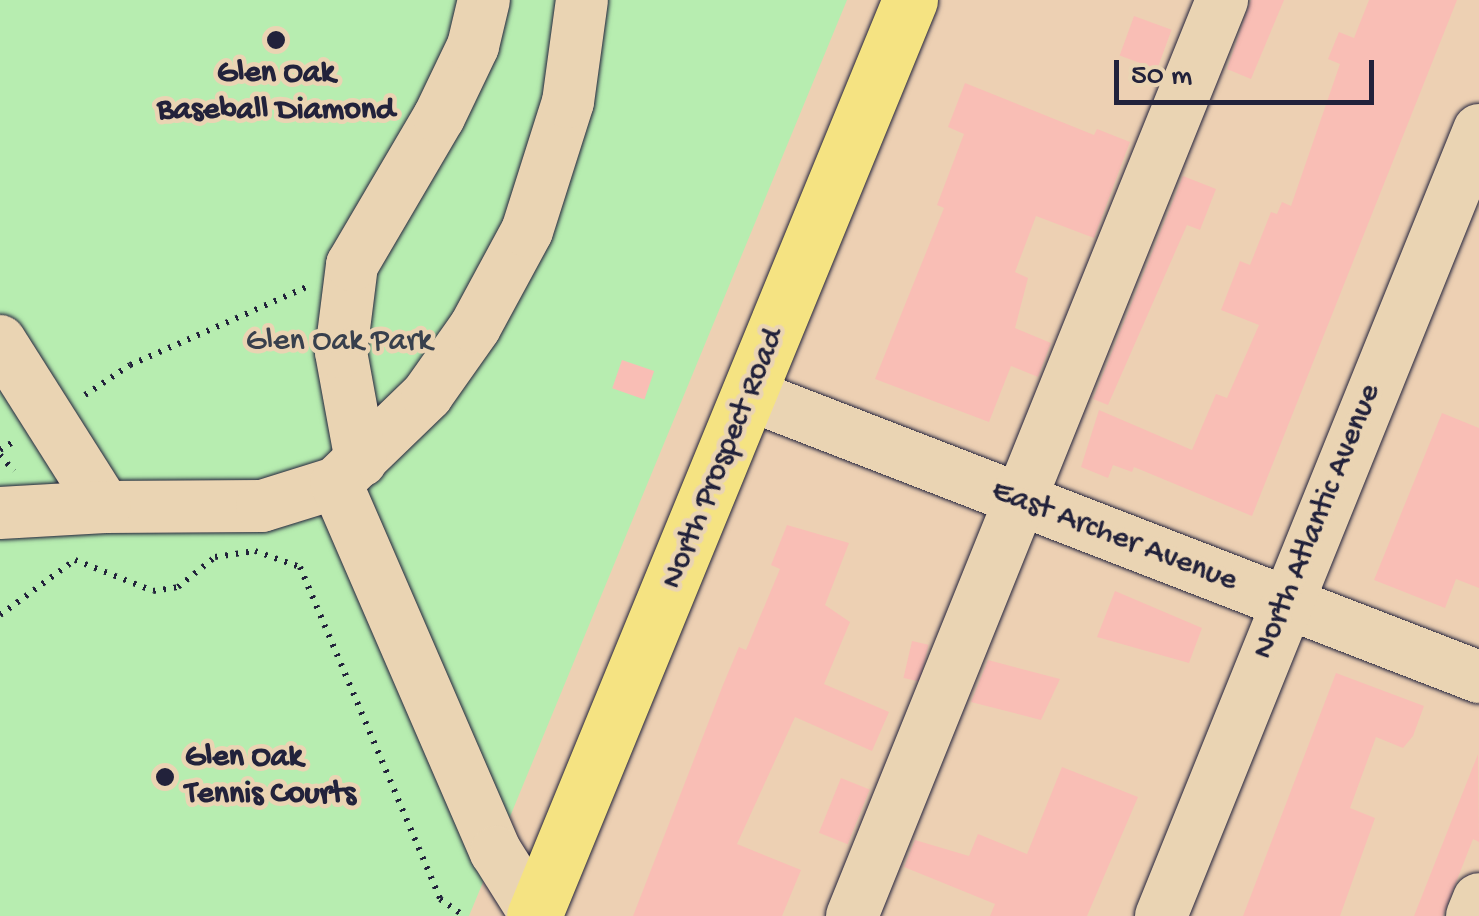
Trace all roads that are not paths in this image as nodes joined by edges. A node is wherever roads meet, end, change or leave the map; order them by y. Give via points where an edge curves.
1 (484, 0) edge
2 (582, 0) edge
3 (910, 0) edge
4 (1222, 0) edge
5 (1479, 130) edge
6 (0, 341) edge
7 (750, 394) junction
8 (349, 472) junction
9 (1020, 500) junction
10 (104, 507) junction
11 (0, 513) edge
12 (1284, 604) junction
13 (1479, 677) edge
14 (1479, 899) edge
15 (534, 915) edge
16 (852, 916) edge
17 (1161, 916) edge
18 (1472, 916) edge

1 - 8 street via 473,46 439,117 352,264 341,352
2 - 8 street via 568,102 527,231 475,328 427,396
3 - 7 main road, North Prospect Road
4 - 9 street
5 - 12 street, North Atlantic Avenue
6 - 10 street
7 - 9 street, East Archer Avenue
7 - 15 main road, North Prospect Road
8 - 10 street via 262,506
8 - 15 street via 496,852
9 - 12 street, East Archer Avenue
9 - 16 street
10 - 11 street
12 - 13 street, East Archer Avenue
12 - 17 street, North Atlantic Avenue
14 - 18 street

